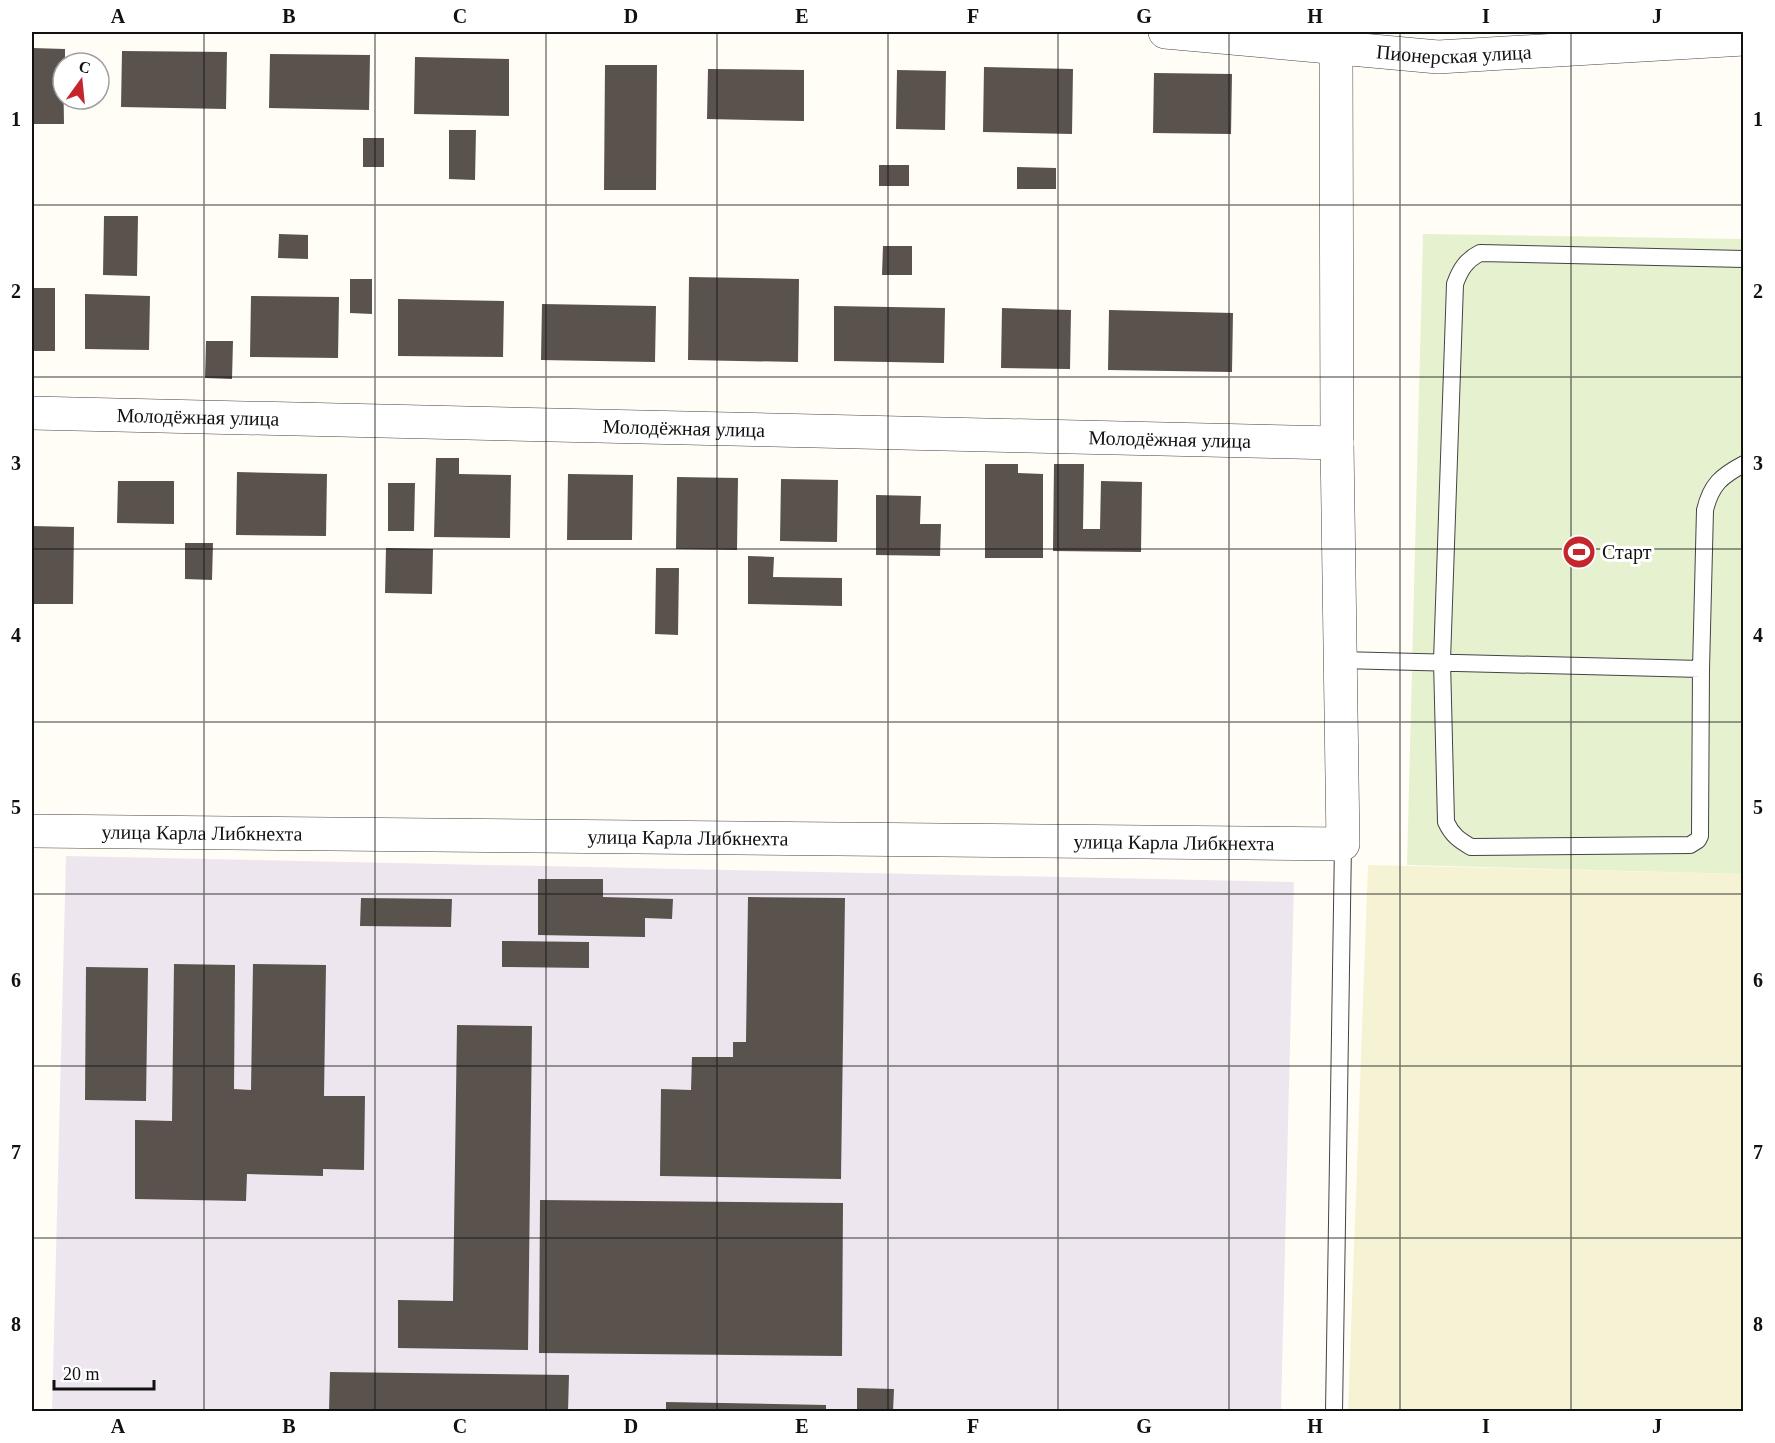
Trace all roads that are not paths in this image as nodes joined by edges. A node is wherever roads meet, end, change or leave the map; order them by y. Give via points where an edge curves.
1 (1165, 32) edge
2 (1743, 39) edge
3 (1336, 47) junction
4 (1743, 259) edge
5 (32, 414) edge
6 (1337, 443) junction
7 (1743, 464) edge
8 (1340, 660) junction
9 (1442, 662) junction
10 (1701, 669) junction
11 (32, 831) edge
12 (1343, 844) junction
13 (1334, 1412) edge

1 - 3 street, Пионерская улица
2 - 3 street, Пионерская улица via 1438,57
3 - 6 street
4 - 9 lane via 1480,253 1464,265 1455,284
5 - 6 street, Молодёжная улица
6 - 8 street
7 - 10 lane via 1716,483 1705,510
8 - 9 lane
8 - 12 street
9 - 10 lane
9 - 10 lane via 1446,822 1458,840 1471,847 1695,844 1700,836
11 - 12 street, улица Карла Либкнехта
12 - 13 lane

